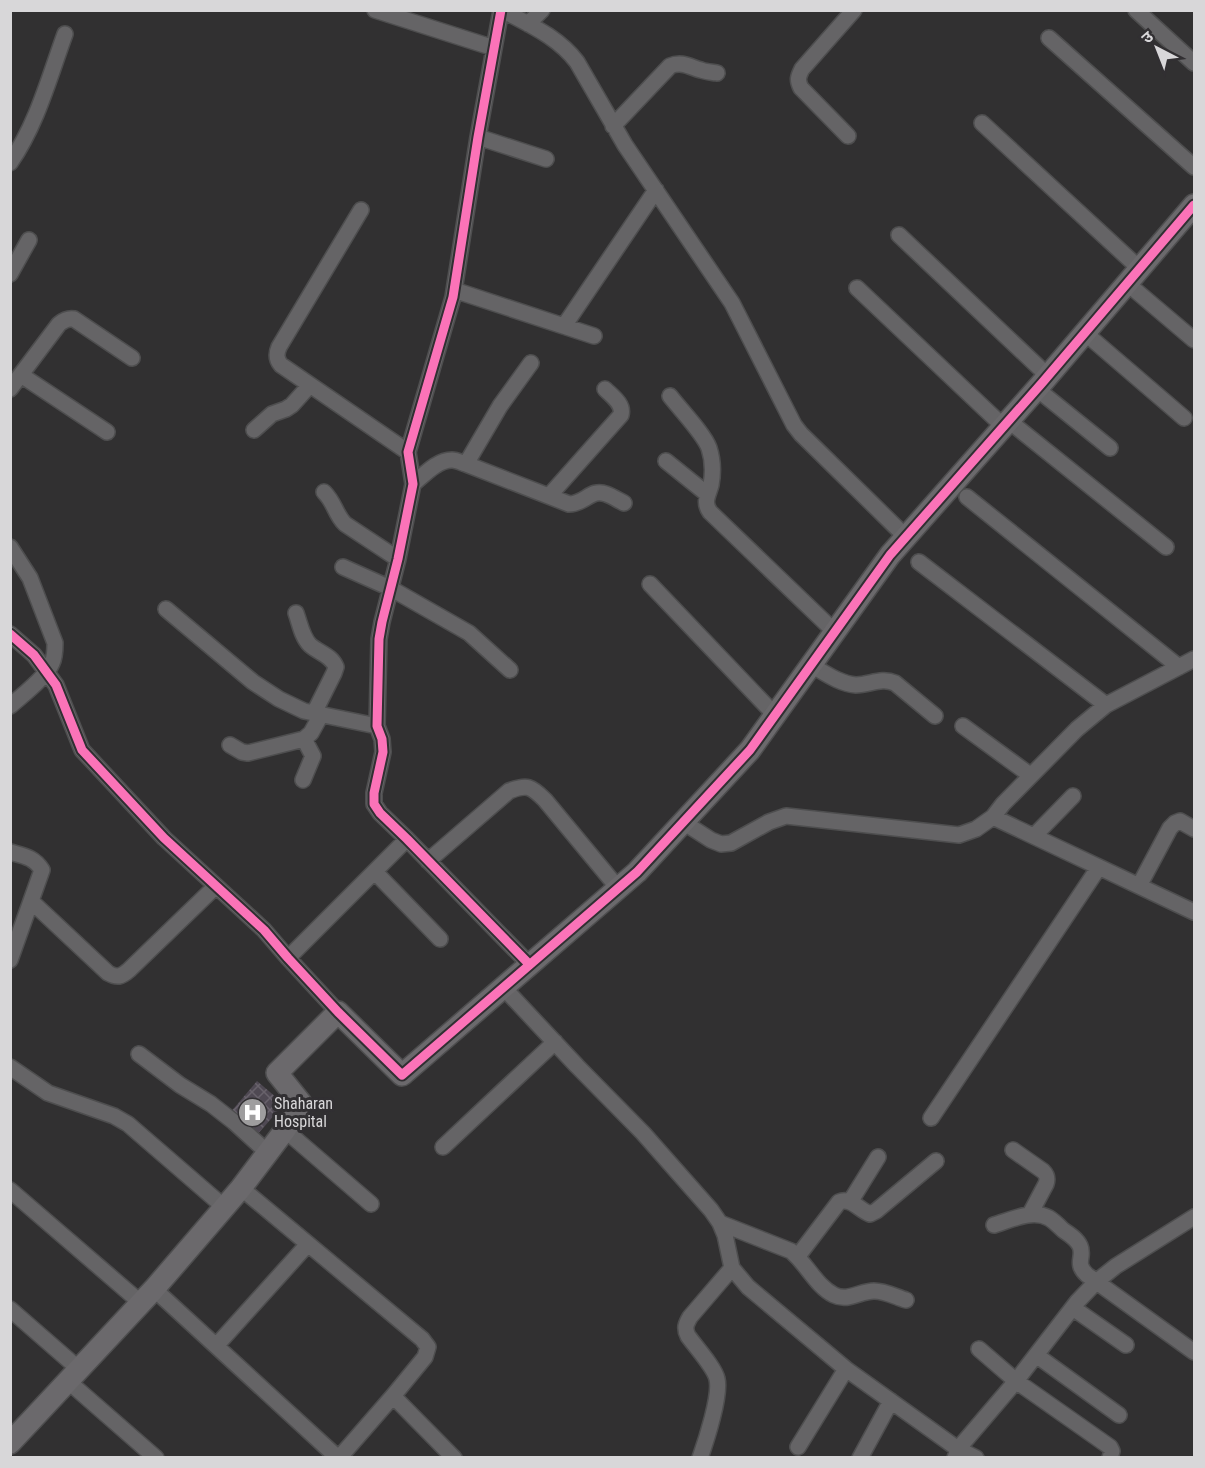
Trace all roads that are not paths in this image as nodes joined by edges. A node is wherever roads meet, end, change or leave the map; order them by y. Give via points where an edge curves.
1 (375, 10) edge
2 (501, 10) edge
3 (542, 10) edge
4 (854, 10) edge
5 (1137, 10) edge
6 (528, 24) junction
7 (65, 34) dead end
8 (1049, 38) dead end
9 (494, 48) junction
10 (1194, 63) edge
11 (717, 73) dead end
12 (982, 123) dead end
13 (613, 126) junction
14 (848, 136) dead end
15 (478, 137) junction
16 (546, 159) dead end
17 (10, 163) edge
18 (1194, 167) edge
19 (656, 190) junction
20 (1194, 205) edge
21 (361, 210) dead end
22 (899, 235) dead end
23 (29, 240) dead end
24 (10, 274) edge
25 (1134, 276) junction
26 (856, 288) dead end
27 (454, 290) junction
28 (564, 326) junction
29 (1086, 333) junction
30 (594, 336) dead end
31 (1194, 340) edge
32 (132, 358) dead end
33 (531, 363) dead end
34 (21, 375) junction
35 (1043, 382) junction
36 (310, 385) junction
37 (10, 389) edge
38 (605, 389) dead end
39 (670, 396) dead end
40 (1184, 417) dead end
41 (1006, 424) junction
42 (254, 430) dead end
43 (107, 432) dead end
44 (1110, 448) dead end
45 (408, 452) junction
46 (666, 461) dead end
47 (466, 464) junction
48 (413, 484) junction
49 (324, 492) dead end
50 (707, 494) junction
51 (549, 496) junction
52 (967, 497) dead end
53 (624, 503) dead end
54 (906, 537) junction
55 (10, 547) edge
56 (1166, 547) dead end
57 (398, 559) junction
58 (919, 562) dead end
59 (343, 567) dead end
60 (650, 584) dead end
61 (390, 588) junction
62 (166, 609) dead end
63 (296, 613) dead end
64 (835, 632) junction
65 (10, 634) edge
66 (1194, 659) edge
67 (811, 665) junction
68 (1179, 667) junction
69 (510, 670) dead end
70 (47, 672) junction
71 (1106, 705) junction
72 (10, 706) edge
73 (318, 714) junction
74 (775, 715) junction
75 (935, 716) dead end
76 (377, 726) junction
77 (963, 726) dead end
78 (304, 738) junction
79 (231, 745) dead end
80 (1030, 775) junction
81 (303, 780) dead end
82 (1073, 796) dead end
83 (993, 817) junction
84 (683, 822) junction
85 (1194, 830) edge
86 (1034, 836) junction
87 (407, 839) junction
88 (10, 852) edge
89 (428, 861) junction
90 (1099, 867) junction
91 (375, 872) junction
92 (216, 886) junction
93 (1139, 886) junction
94 (618, 888) junction
95 (31, 901) junction
96 (1194, 912) edge
97 (440, 939) dead end
98 (288, 958) junction
99 (10, 960) edge
100 (529, 964) junction
101 (503, 987) junction
102 (338, 1012) junction
103 (555, 1042) junction
104 (139, 1054) dead end
105 (10, 1067) edge
106 (931, 1118) dead end
107 (285, 1130) junction
108 (443, 1147) dead end
109 (1013, 1150) dead end
110 (267, 1152) junction
111 (878, 1157) dead end
112 (936, 1161) dead end
113 (241, 1188) junction
114 (10, 1190) edge
115 (850, 1202) junction
116 (371, 1204) dead end
117 (224, 1206) junction
118 (1030, 1214) junction
119 (1194, 1217) edge
120 (720, 1223) junction
121 (994, 1225) dead end
122 (309, 1244) junction
123 (798, 1256) junction
124 (732, 1268) junction
125 (1096, 1282) junction
126 (147, 1296) junction
127 (906, 1300) dead end
128 (1072, 1308) junction
129 (10, 1309) edge
130 (1126, 1345) dead end
131 (216, 1346) junction
132 (979, 1349) dead end
133 (1194, 1352) edge
134 (1036, 1355) junction
135 (846, 1370) junction
136 (74, 1376) junction
137 (1016, 1381) junction
138 (393, 1396) junction
139 (891, 1401) junction
140 (1119, 1415) dead end
141 (10, 1443) edge
142 (798, 1448) dead end
143 (956, 1453) edge
144 (156, 1458) edge
145 (339, 1458) edge
146 (454, 1458) edge
147 (700, 1458) edge
148 (860, 1458) edge
149 (976, 1458) edge
150 (1110, 1458) edge

1 - 9 street
2 - 6 street
2 - 9 street
3 - 6 street
4 - 14 street via 798,77 801,88
5 - 10 street
6 - 13 street via 568,51
7 - 17 street via 35,117
8 - 18 street
9 - 15 street
11 - 13 street via 683,64 670,66
12 - 25 street
13 - 19 street
15 - 16 street
15 - 27 street
19 - 28 street
19 - 54 street via 732,303 794,425
20 - 25 street
21 - 36 street via 277,353 281,365
22 - 35 street
23 - 24 street
25 - 29 street
25 - 31 street
26 - 41 street
27 - 28 street
27 - 45 street
28 - 30 street
29 - 35 street
29 - 40 street
32 - 34 street via 70,318 58,324
33 - 47 street
34 - 37 street
34 - 43 street
35 - 41 street
35 - 44 street
36 - 42 street via 292,405 272,414
36 - 45 street
38 - 51 street via 620,405 621,415
39 - 50 street via 709,448 712,473
41 - 54 street
41 - 56 street
45 - 48 street
46 - 50 street
47 - 48 street via 443,462
47 - 51 street
48 - 57 street
49 - 57 street via 345,524
50 - 64 street via 710,512
51 - 53 street via 576,504 600,492
52 - 68 street
54 - 64 street
55 - 70 street via 30,578 55,643
57 - 61 street
58 - 71 street
59 - 61 street
60 - 74 street
61 - 69 street via 469,633
61 - 76 street via 379,639
62 - 73 street via 253,682 279,699
63 - 73 street via 307,641 336,667
64 - 67 street
65 - 70 street
66 - 68 street
67 - 74 street
67 - 75 street via 847,683 895,683
68 - 71 street
70 - 72 street
70 - 92 street via 82,750 164,838
71 - 80 street
73 - 76 street
73 - 78 street via 311,733
74 - 84 street via 750,750
76 - 87 street via 383,752 374,804
77 - 80 street
78 - 79 street via 248,753
78 - 81 street via 313,756
80 - 83 street
82 - 86 street
83 - 84 street via 959,835 786,816 731,843 721,844
83 - 86 street
84 - 94 street
85 - 93 street via 1180,821 1170,828
86 - 90 street
87 - 89 street
87 - 91 street
88 - 95 street via 32,858 42,870
89 - 94 street via 508,792 528,787 544,800
89 - 100 street
90 - 93 street
90 - 106 street
91 - 97 street
91 - 98 street
92 - 95 street via 129,970 115,977
92 - 98 street
93 - 96 street
94 - 100 street
95 - 99 street
98 - 102 street
100 - 101 street
101 - 102 street via 402,1075
101 - 103 street
102 - 107 street via 277,1073 301,1103
103 - 108 street
103 - 120 street via 643,1133
104 - 110 street via 211,1104
105 - 117 street via 48,1094 128,1124
107 - 110 street
107 - 116 street
109 - 118 street via 1047,1175
110 - 113 street
111 - 115 street
112 - 115 street via 870,1214
113 - 117 street
113 - 122 street
114 - 126 street
115 - 123 street via 839,1202
117 - 126 street
118 - 121 street
118 - 125 street via 1049,1218 1078,1242 1082,1252 1080,1266
119 - 125 street
120 - 123 street
120 - 124 street
122 - 131 street
122 - 138 street via 428,1347 426,1357
123 - 127 street via 835,1296 844,1299 878,1291
124 - 135 street via 748,1287
124 - 147 street via 685,1325 687,1336 717,1378 712,1420
125 - 128 street
125 - 133 street
126 - 131 street
126 - 136 street
128 - 130 street
128 - 134 street
129 - 136 street
131 - 145 street
132 - 137 street
134 - 137 street
134 - 140 street
135 - 139 street
135 - 142 street
136 - 141 street
136 - 144 street
137 - 143 street
137 - 150 street via 1110,1446
138 - 145 street
138 - 146 street
139 - 143 street
139 - 148 street
143 - 149 street

